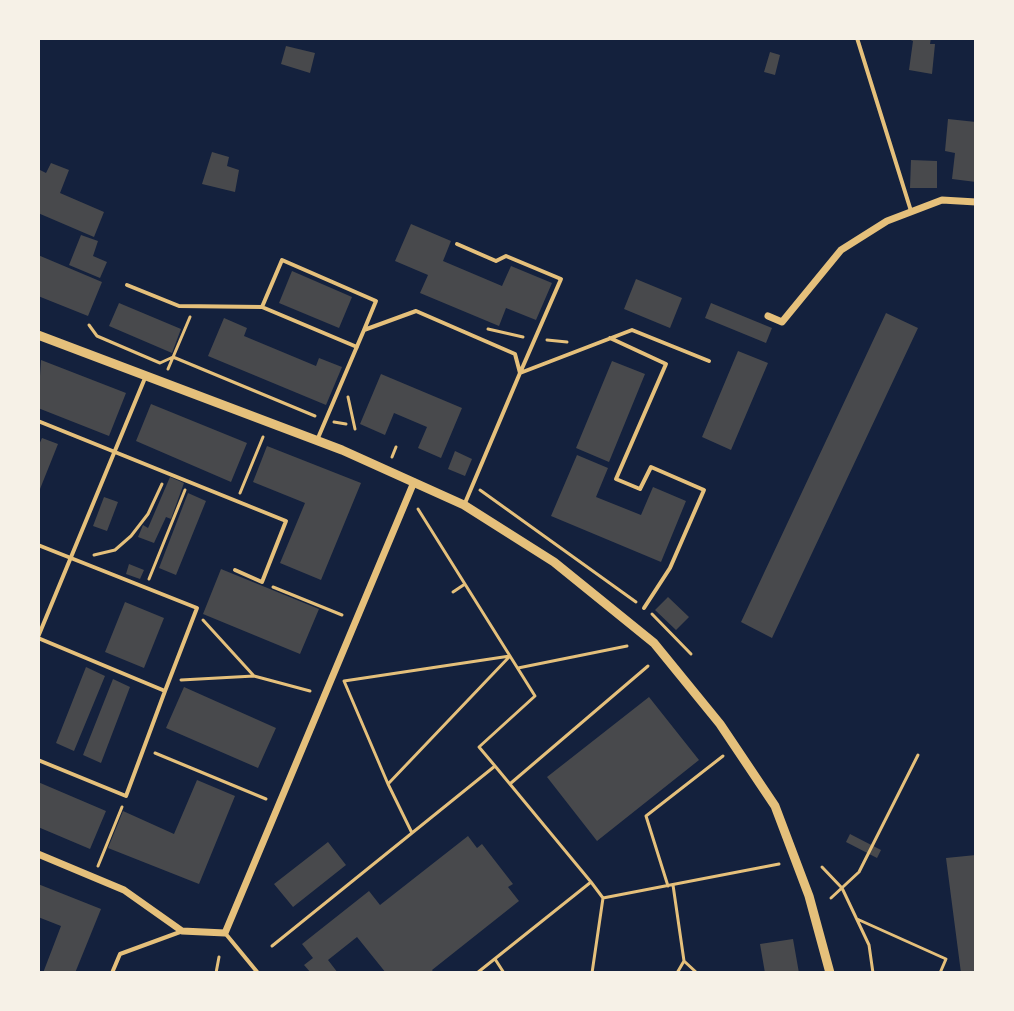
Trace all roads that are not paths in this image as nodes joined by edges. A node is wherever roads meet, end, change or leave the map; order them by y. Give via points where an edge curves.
1 (857, 38) edge
2 (976, 202) edge
3 (911, 212) junction
4 (457, 244) dead end
5 (127, 285) dead end
6 (262, 307) junction
7 (768, 316) dead end
8 (364, 330) junction
9 (38, 335) edge
10 (610, 338) junction
11 (357, 347) junction
12 (709, 361) dead end
13 (520, 373) junction
14 (146, 376) junction
15 (38, 421) edge
16 (318, 441) junction
17 (115, 452) junction
18 (414, 482) junction
19 (464, 505) junction
20 (38, 545) edge
21 (72, 558) junction
22 (235, 570) dead end
23 (644, 608) road end
24 (38, 638) edge
25 (165, 691) junction
26 (38, 760) edge
27 (38, 854) edge
28 (182, 931) junction
29 (225, 933) junction
30 (112, 973) edge
31 (258, 973) edge
32 (830, 973) edge

1 - 3 lane
2 - 3 street via 942,200
3 - 7 street via 841,250 782,322
4 - 13 lane via 496,261 506,256 561,279
5 - 6 lane via 179,306
6 - 8 lane via 282,260 376,301
6 - 11 lane
8 - 11 lane
8 - 13 lane via 416,311 515,354
9 - 14 street
10 - 12 lane via 632,330
10 - 13 lane
10 - 23 lane via 666,364 616,479 640,489 651,467 704,490 670,568
11 - 16 lane
13 - 19 lane
14 - 16 street
14 - 17 lane
15 - 17 lane
16 - 18 street
17 - 21 lane
17 - 22 lane via 286,521 262,582
18 - 19 street
18 - 29 street
19 - 32 street via 554,562 654,643 720,724 775,806 809,896
20 - 21 lane
21 - 24 lane
21 - 25 lane via 197,608
24 - 25 lane
25 - 26 lane via 126,796
27 - 28 street via 124,890
28 - 29 street
28 - 30 lane via 120,954
29 - 31 lane

